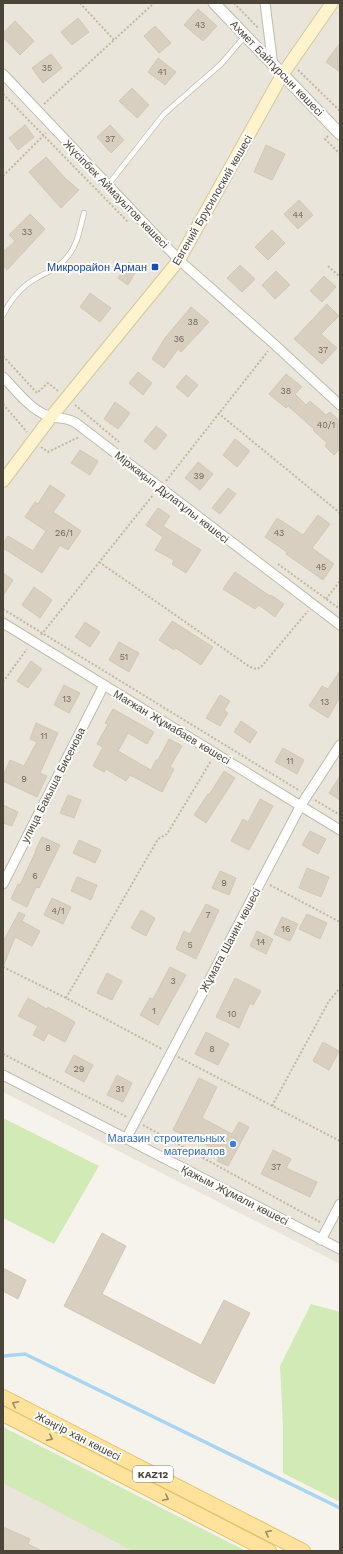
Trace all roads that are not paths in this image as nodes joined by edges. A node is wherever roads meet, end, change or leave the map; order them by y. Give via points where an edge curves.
1 (214, 3) edge
2 (265, 3) edge
3 (332, 3) edge
4 (245, 36) junction
5 (273, 66) junction
6 (3, 74) edge
7 (282, 75) junction
8 (340, 134) edge
9 (108, 185) junction
10 (84, 213) dead end
11 (179, 260) junction
12 (3, 316) edge
13 (3, 377) edge
14 (340, 406) edge
15 (51, 417) junction
16 (3, 481) edge
17 (3, 623) edge
18 (340, 625) edge
19 (104, 685) junction
20 (340, 745) edge
21 (302, 805) junction
22 (340, 830) edge
23 (3, 884) edge
24 (3, 1075) edge
25 (126, 1139) junction
26 (340, 1204) edge
27 (321, 1240) junction
28 (340, 1249) edge
29 (3, 1397) edge
30 (3, 1414) edge
31 (269, 1551) edge
32 (303, 1551) edge

1 - 4 street, Ахмет Байтұрсын көшесі
2 - 5 street
3 - 7 main road, Евгений Брусилоский көшесі
4 - 5 street, Ахмет Байтұрсын көшесі
4 - 9 lane via 222,64 164,114
5 - 7 street, Ахмет Байтұрсын көшесі
6 - 9 street, Жүсіпбек Аймауытов көшесі
7 - 8 street, Ахмет Байтұрсын көшесі
7 - 11 main road, Евгений Брусилоский көшесі
9 - 11 street, Жүсіпбек Аймауытов көшесі
10 - 12 lane via 76,243 69,256 56,268 27,284
11 - 14 street, Жүсіпбек Аймауытов көшесі
11 - 15 main road, Евгений Брусилоский көшесі
13 - 15 street, Міржақып Дұлатұлы көшесі via 32,407
15 - 16 main road, Евгений Брусилоский көшесі
15 - 18 street, Міржақып Дұлатұлы көшесі via 72,420 312,611
17 - 19 street, Мағжан Жұмабаев көшесі
19 - 21 street, Мағжан Жұмабаев көшесі
19 - 23 street, улица Бакыша Бисенова
20 - 21 street, Жұмата Шанин көшесі
21 - 22 street, Мағжан Жұмабаев көшесі
21 - 25 street, Жұмата Шанин көшесі
24 - 25 street, Қажым Жұмали көшесі
25 - 27 street, Қажым Жұмали көшесі
26 - 27 street
27 - 28 street, Қажым Жұмали көшесі
32 -> 29 main road, Жәңгір хан көшесі / KAZ12
30 -> 31 main road, Жәңгір хан көшесі / KAZ12

